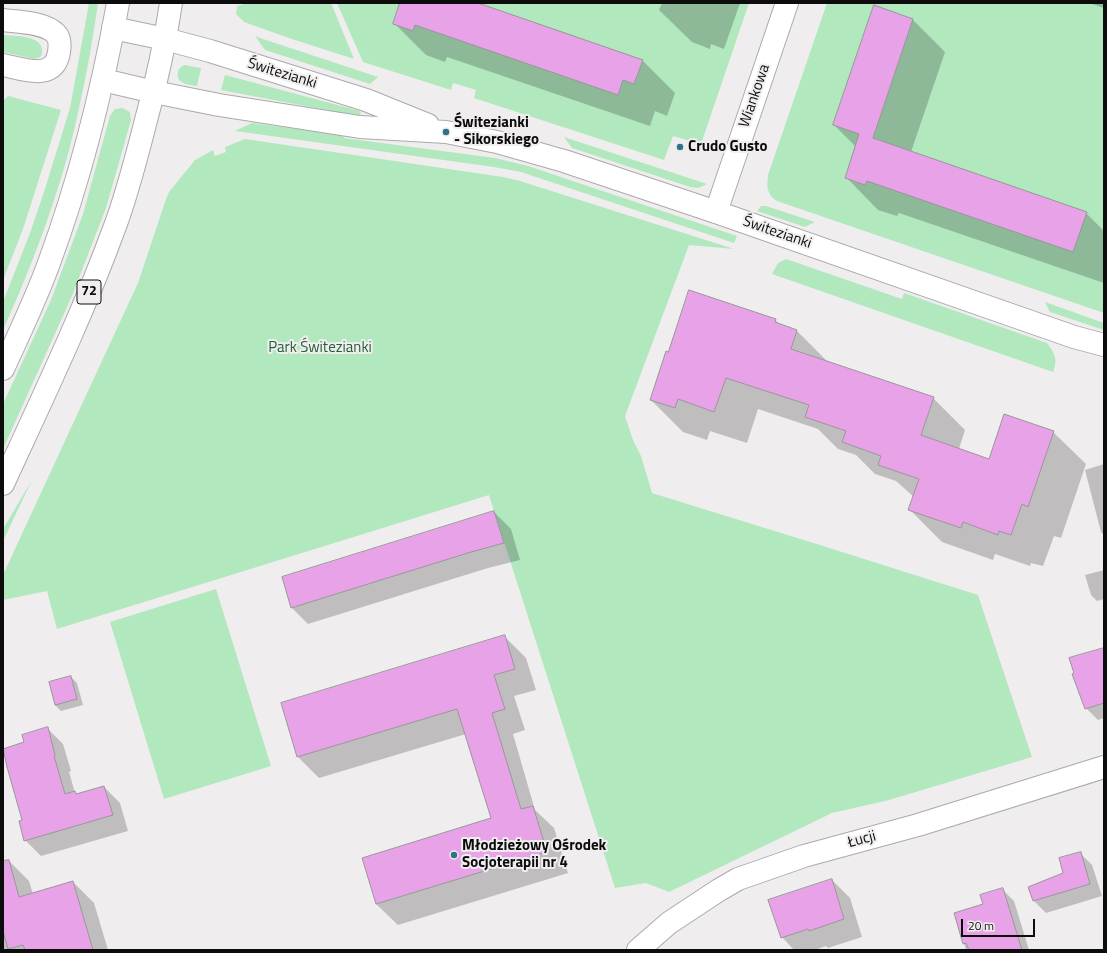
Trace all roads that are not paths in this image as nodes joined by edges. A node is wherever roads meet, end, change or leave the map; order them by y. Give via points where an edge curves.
1 (118, 3) edge
2 (171, 3) edge
3 (787, 3) edge
4 (3, 20) edge
5 (113, 28) junction
6 (165, 39) junction
7 (3, 65) edge
8 (103, 80) junction
9 (154, 92) junction
10 (446, 132) junction
11 (716, 212) junction
12 (1104, 346) edge
13 (3, 369) edge
14 (3, 484) edge
15 (1104, 767) edge
16 (638, 950) edge

1 - 5 street
2 - 6 street, 72
3 - 11 street, Wiankowa
4 - 7 street via 25,22 49,29 57,34 60,51 57,60 46,71
5 - 6 street, Świtezianki
5 - 8 street
6 - 9 street, 72
6 - 10 street, Świtezianki via 366,100
8 - 9 street, Świtezianki
8 - 13 street via 83,160 57,242 38,292
9 - 10 street, Świtezianki via 360,127
9 - 14 street, 72 via 115,227 72,333
10 - 11 street, Świtezianki via 497,142 550,157
11 - 12 street, Świtezianki
15 - 16 street, Łucji via 918,825 804,856 738,879 669,923

